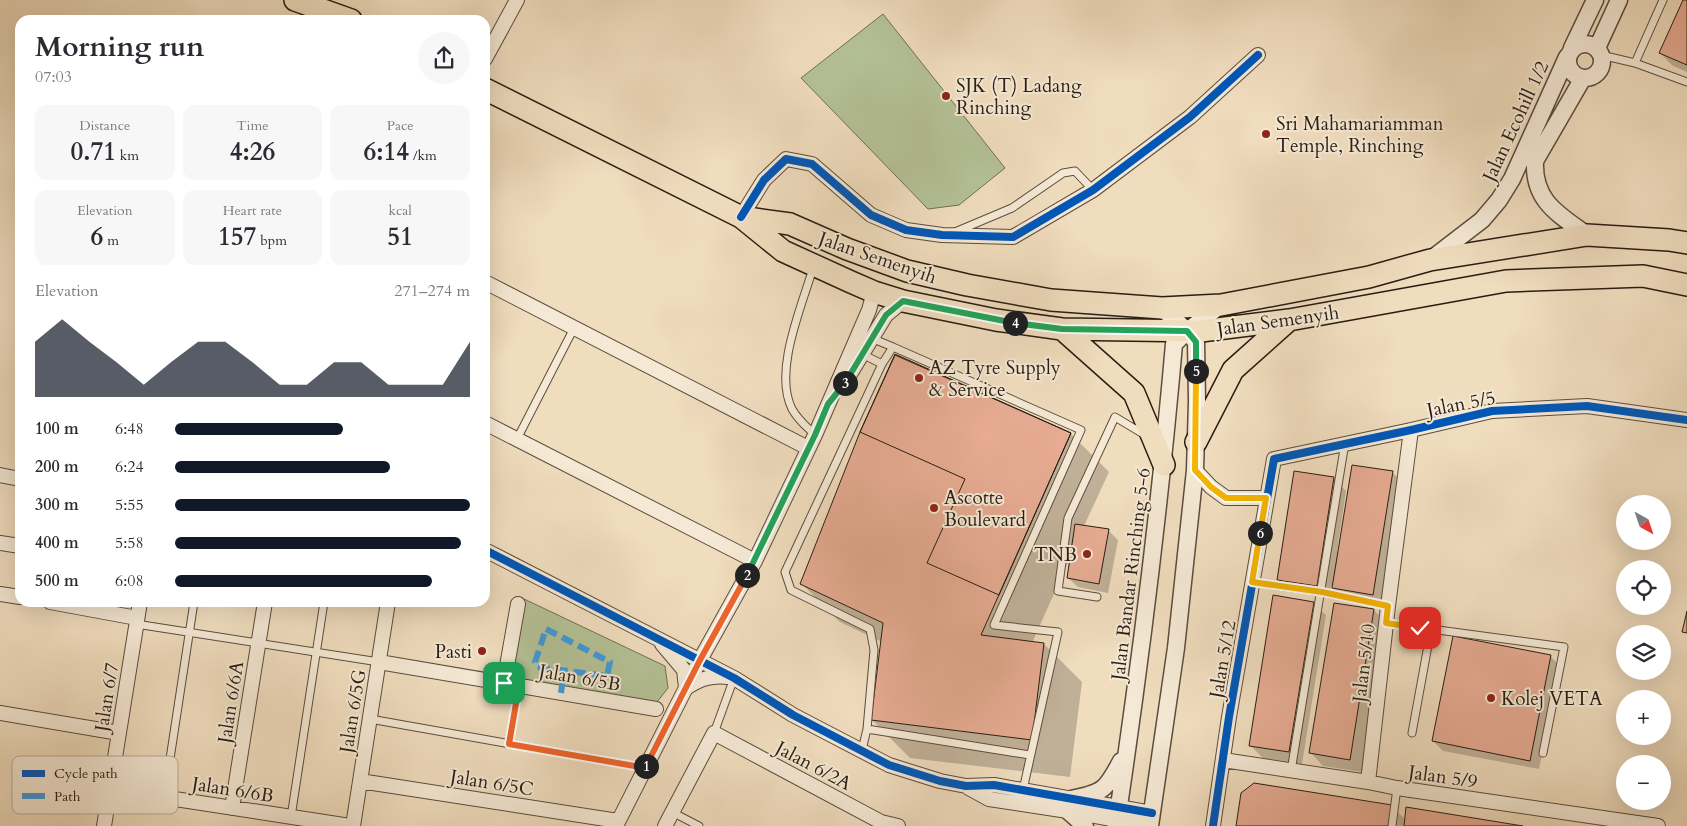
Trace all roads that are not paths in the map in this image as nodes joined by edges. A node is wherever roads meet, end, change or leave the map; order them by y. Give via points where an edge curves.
1 (294, 0) edge
2 (517, 0) edge
3 (1595, 0) edge
4 (1619, 0) edge
5 (1663, 0) edge
6 (338, 15) edge
7 (490, 50) edge
8 (1570, 52) junction
9 (1599, 52) junction
10 (1258, 54) dead end
11 (1635, 63) junction
12 (1583, 78) junction
13 (1687, 82) edge
14 (490, 92) edge
15 (1093, 190) junction
16 (741, 217) junction
17 (948, 235) junction
18 (1586, 235) junction
19 (1687, 243) edge
20 (1430, 260) junction
21 (813, 265) junction
22 (490, 285) edge
23 (1687, 285) edge
24 (874, 292) junction
25 (903, 301) junction
26 (1221, 305) junction
27 (1162, 308) junction
28 (1289, 320) junction
29 (574, 328) junction
30 (1062, 329) junction
31 (1187, 331) junction
32 (871, 338) junction
33 (893, 348) junction
34 (861, 354) junction
35 (882, 364) junction
36 (828, 404) junction
37 (1687, 420) edge
38 (490, 426) edge
39 (1411, 430) junction
40 (815, 435) junction
41 (517, 439) junction
42 (1153, 440) junction
43 (1196, 442) junction
44 (1345, 443) junction
45 (808, 448) junction
46 (1274, 459) joint
47 (1164, 465) junction
48 (1195, 470) junction
49 (0, 475) edge
50 (15, 478) edge
51 (1266, 498) junction
52 (0, 543) edge
53 (15, 545) edge
54 (490, 553) edge
55 (755, 561) junction
56 (1252, 582) junction
57 (1322, 592) junction
58 (0, 594) edge
59 (15, 596) edge
60 (1097, 597) dead end
61 (518, 604) dead end
62 (1388, 606) junction
63 (73, 607) edge
64 (139, 607) edge
65 (193, 607) edge
66 (264, 607) edge
67 (323, 607) edge
68 (387, 607) edge
69 (137, 621) junction
70 (1386, 623) junction
71 (1431, 629) junction
72 (190, 633) junction
73 (655, 636) junction
74 (258, 643) junction
75 (316, 652) junction
76 (700, 660) junction
77 (379, 662) junction
78 (734, 678) junction
79 (504, 683) junction
80 (519, 686) junction
81 (686, 688) junction
82 (656, 709) dead end
83 (0, 713) edge
84 (370, 719) junction
85 (866, 729) junction
86 (119, 733) junction
87 (714, 733) junction
88 (1412, 733) dead end
89 (509, 744) junction
90 (1128, 748) junction
91 (862, 750) junction
92 (1544, 754) dead end
93 (1030, 755) junction
94 (115, 756) edge
95 (171, 756) edge
96 (1223, 760) junction
97 (646, 768) junction
98 (1292, 771) junction
99 (360, 781) junction
100 (1368, 782) junction
101 (966, 786) junction
102 (1397, 788) junction
103 (1023, 790) junction
104 (178, 800) edge
105 (1069, 805) junction
106 (232, 808) junction
107 (672, 812) junction
108 (291, 817) junction
109 (1117, 818) edge
110 (1150, 822) edge
111 (617, 824) edge
112 (880, 824) edge
113 (1632, 824) edge
114 (352, 826) edge
115 (665, 826) edge
116 (699, 826) edge
117 (898, 826) edge
118 (1085, 826) edge
119 (1213, 826) edge
120 (1392, 826) edge
121 (1658, 826) edge

1 - 6 main road
2 - 7 street
3 - 8 street, Jalan Ecohill 1/2
4 - 9 street, Jalan Ecohill 1/2
5 - 11 lane
8 - 9 street, Jalan Ecohill 1/2 via 1581,43 1591,44
8 - 12 street, Jalan Ecohill 1/2 via 1568,67 1573,75
8 - 20 street, Jalan Ecohill 1/2 via 1512,179 1499,200 1482,220
9 - 11 lane
9 - 12 street, Jalan Ecohill 1/2 via 1600,70 1592,77
10 - 15 street via 1190,117
11 - 13 lane
12 - 18 street, Jalan Ecohill 1/2 via 1535,161 1535,172 1538,189 1545,200
14 - 16 main road, Jalan Semenyih
15 - 17 street via 1013,237
15 - 17 lane via 1075,171 1063,173 1012,208
16 - 17 street via 764,180 786,159 812,164 871,215 906,230
16 - 21 main road, Jalan Semenyih via 783,251
16 - 27 main road, Jalan Semenyih via 790,224 907,271 967,286 1051,300
18 - 19 main road
18 - 20 main road, Jalan Semenyih
20 - 26 main road, Jalan Semenyih via 1368,276
21 - 24 main road, Jalan Semenyih
21 - 40 lane via 787,357 786,378 792,409
22 - 29 street
23 - 28 main road, Jalan Semenyih via 1643,276 1506,281
24 - 25 main road, Jalan Semenyih
24 - 36 street
25 - 30 main road, Jalan Semenyih via 996,320
25 - 32 street via 886,315
26 - 27 main road, Jalan Semenyih
26 - 31 street, Jalan Bandar Rinching 5-6
27 - 31 street
28 - 31 main road, Jalan Semenyih
28 - 43 main road via 1233,370
29 - 41 lane
29 - 45 street
30 - 31 main road, Jalan Semenyih
30 - 42 main road via 1134,393
31 - 43 street via 1196,342
31 - 47 street, Jalan Bandar Rinching 5-6 via 1174,344
32 - 33 lane
32 - 34 street
33 - 35 lane
33 - 93 lane via 1081,430 994,625 1058,632
34 - 35 lane
34 - 36 street via 842,388
35 - 85 lane via 785,572 790,590 870,629 874,650
36 - 40 street
37 - 39 street, Jalan 5/5 via 1587,406 1492,411
38 - 41 street
39 - 44 street, Jalan 5/5
39 - 62 street, Jalan 5/10
40 - 45 street
41 - 55 street
42 - 47 main road
42 - 60 lane via 1115,417 1068,518 1058,591
43 - 48 street
44 - 46 street, Jalan 5/5
44 - 57 lane
45 - 55 street
46 - 51 street, Jalan 5/12
47 - 90 street, Jalan Bandar Rinching 5-6
48 - 51 street via 1226,498
48 - 110 street via 1176,648
49 - 50 street
51 - 56 street, Jalan 5/12
52 - 53 street
54 - 73 street
55 - 76 street
56 - 57 lane
56 - 96 street, Jalan 5/12
57 - 62 lane
57 - 98 lane
58 - 59 street
61 - 79 street
62 - 70 street, Jalan 5/10
63 - 69 street
64 - 69 street, Jalan 6/7
65 - 72 lane
66 - 74 street, Jalan 6/6A
67 - 75 lane
68 - 77 street, Jalan 6/5G
69 - 72 lane
69 - 86 street, Jalan 6/7
70 - 71 lane
70 - 100 street, Jalan 5/10
71 - 88 lane
71 - 92 lane via 1564,647
72 - 74 lane
72 - 95 lane
73 - 76 street
73 - 81 street via 684,670
74 - 75 lane
74 - 106 street, Jalan 6/6A
75 - 77 lane
75 - 108 lane
76 - 78 street
76 - 81 street
77 - 79 street, Jalan 6/5B
77 - 84 street, Jalan 6/5G
78 - 81 street via 715,675
78 - 87 lane
78 - 91 street
79 - 80 street, Jalan 6/5B
80 - 82 street, Jalan 6/5B
80 - 89 lane
81 - 97 street
83 - 86 street
84 - 89 lane
84 - 99 street, Jalan 6/5G
85 - 91 lane
85 - 93 lane
86 - 94 street, Jalan 6/7
87 - 107 street
87 - 112 street, Jalan 6/2A
89 - 97 lane
90 - 105 street via 1105,787
90 - 109 street, Jalan Bandar Rinching 5-6
91 - 101 street via 890,765
93 - 103 lane
96 - 98 street, Jalan 5/9
96 - 119 street, Jalan 5/12
97 - 111 street
98 - 100 street, Jalan 5/9
99 - 111 street, Jalan 6/5C
99 - 114 street, Jalan 6/5G
100 - 102 street, Jalan 5/9
101 - 103 street via 994,785
101 - 105 street via 989,799
102 - 113 street, Jalan 5/9
102 - 120 lane
103 - 105 street
104 - 106 street, Jalan 6/6B
105 - 109 street
105 - 118 street
106 - 108 street, Jalan 6/6B
107 - 115 street
107 - 116 lane
108 - 114 street, Jalan 6/6B
109 - 110 street
112 - 117 street, Jalan 6/2A
113 - 121 street, Jalan 5/9

